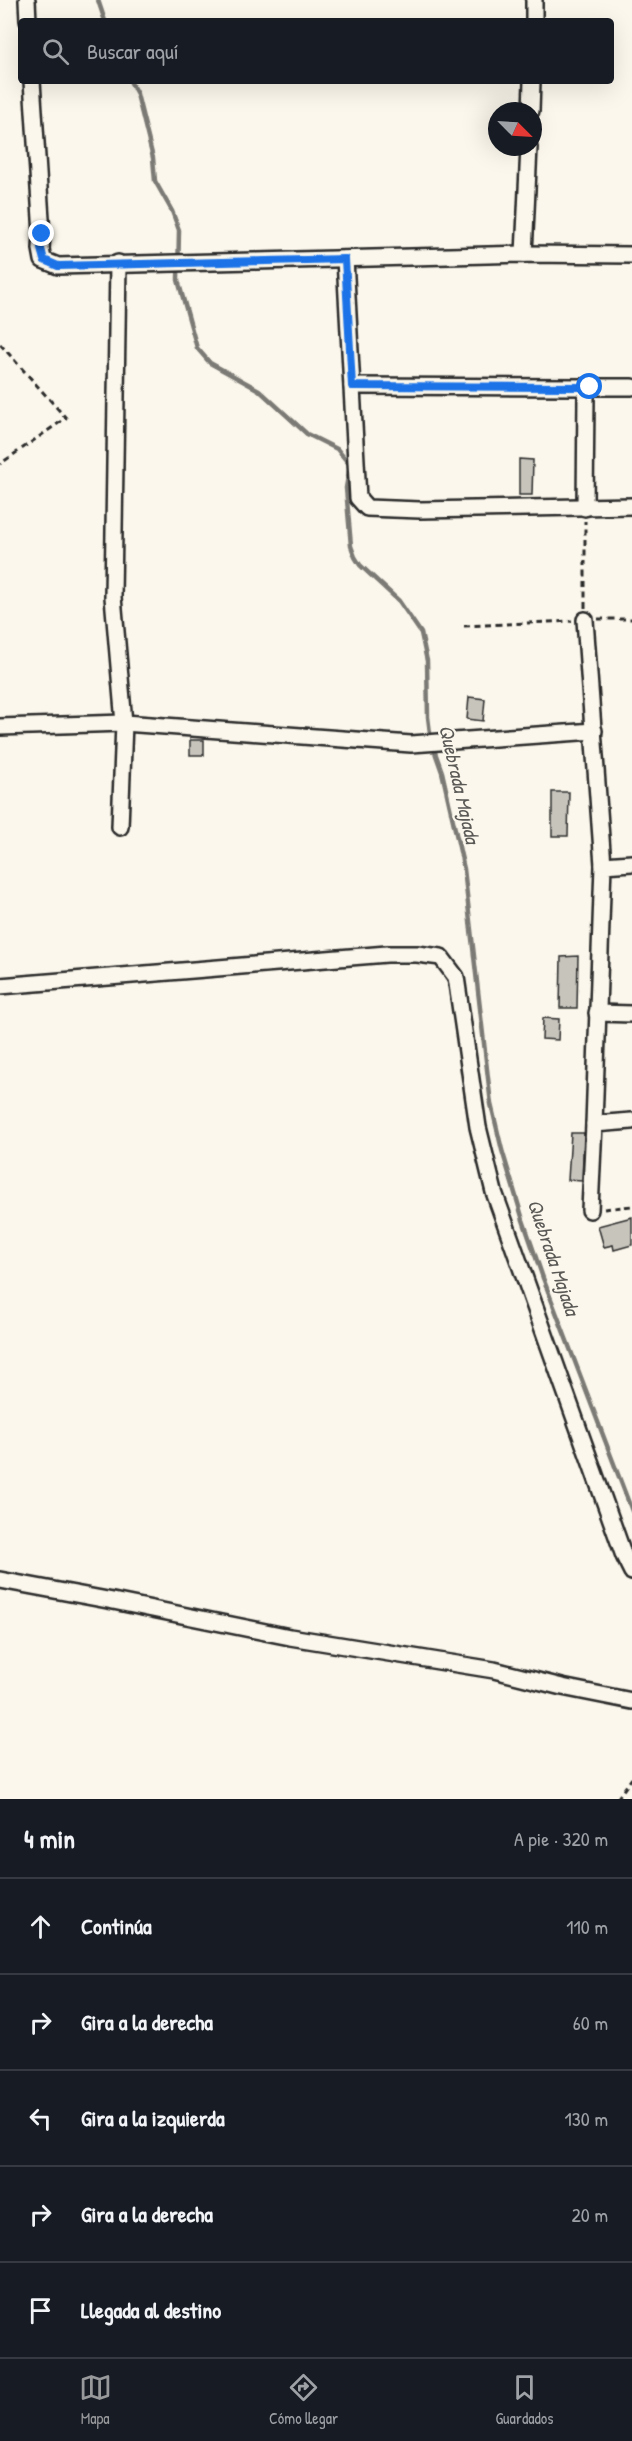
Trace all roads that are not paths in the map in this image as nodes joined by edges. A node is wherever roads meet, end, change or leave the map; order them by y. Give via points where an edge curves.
1 (27, 0) edge
2 (534, 0) edge
3 (28, 18) edge
4 (534, 18) edge
5 (32, 84) edge
6 (532, 84) edge
7 (531, 102) edge
8 (529, 156) edge
9 (524, 254) junction
10 (632, 255) edge
11 (345, 259) junction
12 (118, 263) junction
13 (352, 386) junction
14 (590, 387) junction
15 (632, 387) edge
16 (632, 506) edge
17 (585, 508) junction
18 (585, 620) road end
19 (124, 723) junction
20 (0, 728) edge
21 (594, 731) junction
22 (120, 828) dead end
23 (632, 863) edge
24 (603, 865) junction
25 (0, 986) edge
26 (597, 1013) junction
27 (632, 1014) edge
28 (632, 1121) edge
29 (594, 1124) junction
30 (590, 1210) road end
31 (632, 1572) edge
32 (0, 1580) edge
33 (632, 1701) edge

1 - 3 street
2 - 4 street
5 - 12 street via 44,260 58,266
6 - 7 street
8 - 9 street
9 - 10 street
9 - 11 street
11 - 12 street
11 - 13 street
12 - 19 street via 113,597
13 - 14 street
13 - 17 street via 358,498 367,508
14 - 15 street
14 - 17 street via 585,401
16 - 17 street
18 - 21 street
19 - 20 street
19 - 21 street via 422,744
19 - 22 street
21 - 24 street
23 - 24 street
24 - 26 street
25 - 31 street via 387,954 441,957 456,977 478,1127 494,1192
26 - 27 street
26 - 29 street
28 - 29 street
29 - 30 street
32 - 33 street via 290,1637 494,1670

